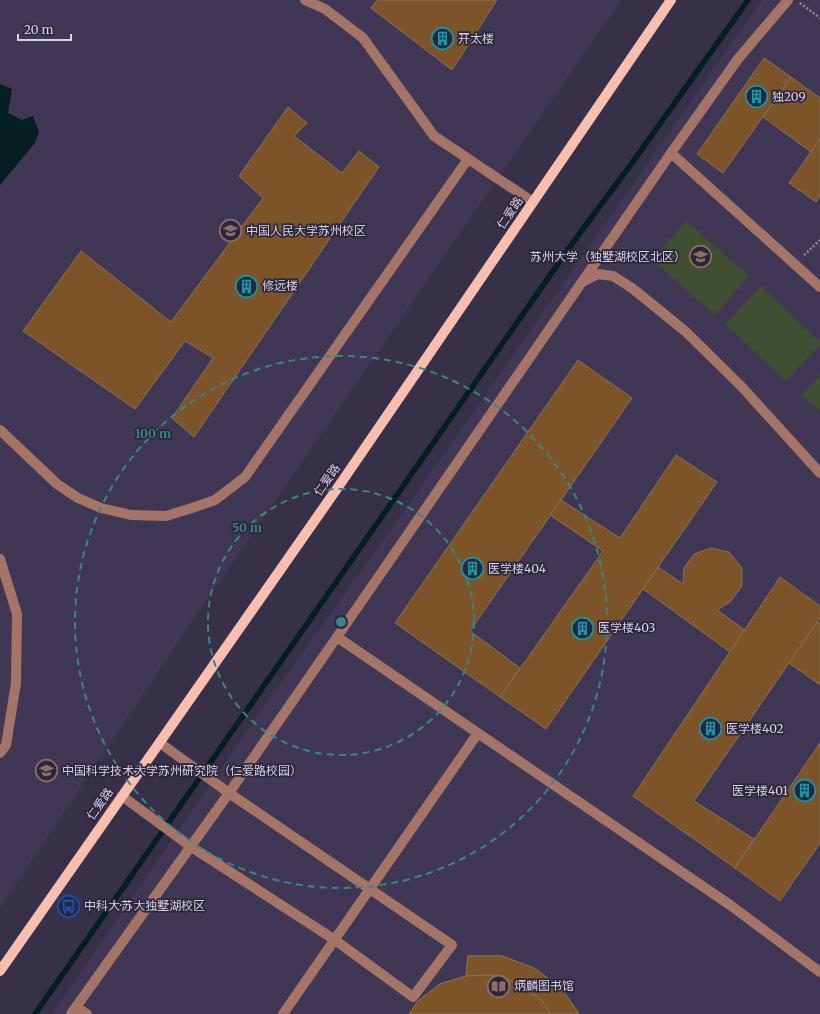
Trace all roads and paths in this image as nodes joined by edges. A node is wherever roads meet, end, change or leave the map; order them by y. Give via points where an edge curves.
1 (306, 0) edge
2 (671, 0) edge
3 (788, 0) edge
4 (796, 0) edge
5 (820, 18) edge
6 (671, 153) junction
7 (468, 160) junction
8 (533, 202) junction
9 (820, 240) edge
10 (795, 263) junction
11 (582, 282) junction
12 (820, 286) edge
13 (0, 430) edge
14 (820, 473) edge
15 (0, 559) edge
16 (337, 637) junction
17 (478, 733) junction
18 (160, 743) junction
19 (0, 753) edge
20 (229, 793) junction
21 (122, 796) junction
22 (190, 846) junction
23 (370, 890) junction
24 (335, 940) junction
25 (0, 971) edge
26 (820, 972) edge
27 (74, 1010) edge
28 (87, 1014) edge
29 (283, 1014) edge

1 - 7 lane via 325,9 362,38 434,136
2 - 8 main road, 仁爱路
3 - 6 lane via 738,59
4 - 5 path
6 - 10 lane
6 - 11 lane
7 - 8 lane
7 - 13 lane via 245,477 215,500 166,516 130,515 101,508 78,498 57,484
8 - 18 main road, 仁爱路
9 - 10 path
10 - 12 lane
11 - 14 lane via 598,274 614,276 632,288 685,331 741,386
11 - 16 lane
15 - 19 lane via 17,614 16,683 6,745
16 - 17 lane
16 - 20 lane
17 - 23 lane
17 - 26 lane via 730,905
18 - 20 lane
18 - 21 main road, 仁爱路
20 - 22 lane
20 - 23 lane
21 - 22 lane
21 - 25 main road, 仁爱路
22 - 24 lane
22 - 27 lane
23 - 24 lane
23 - 24 lane via 452,945 413,997
24 - 29 lane
27 - 28 lane

